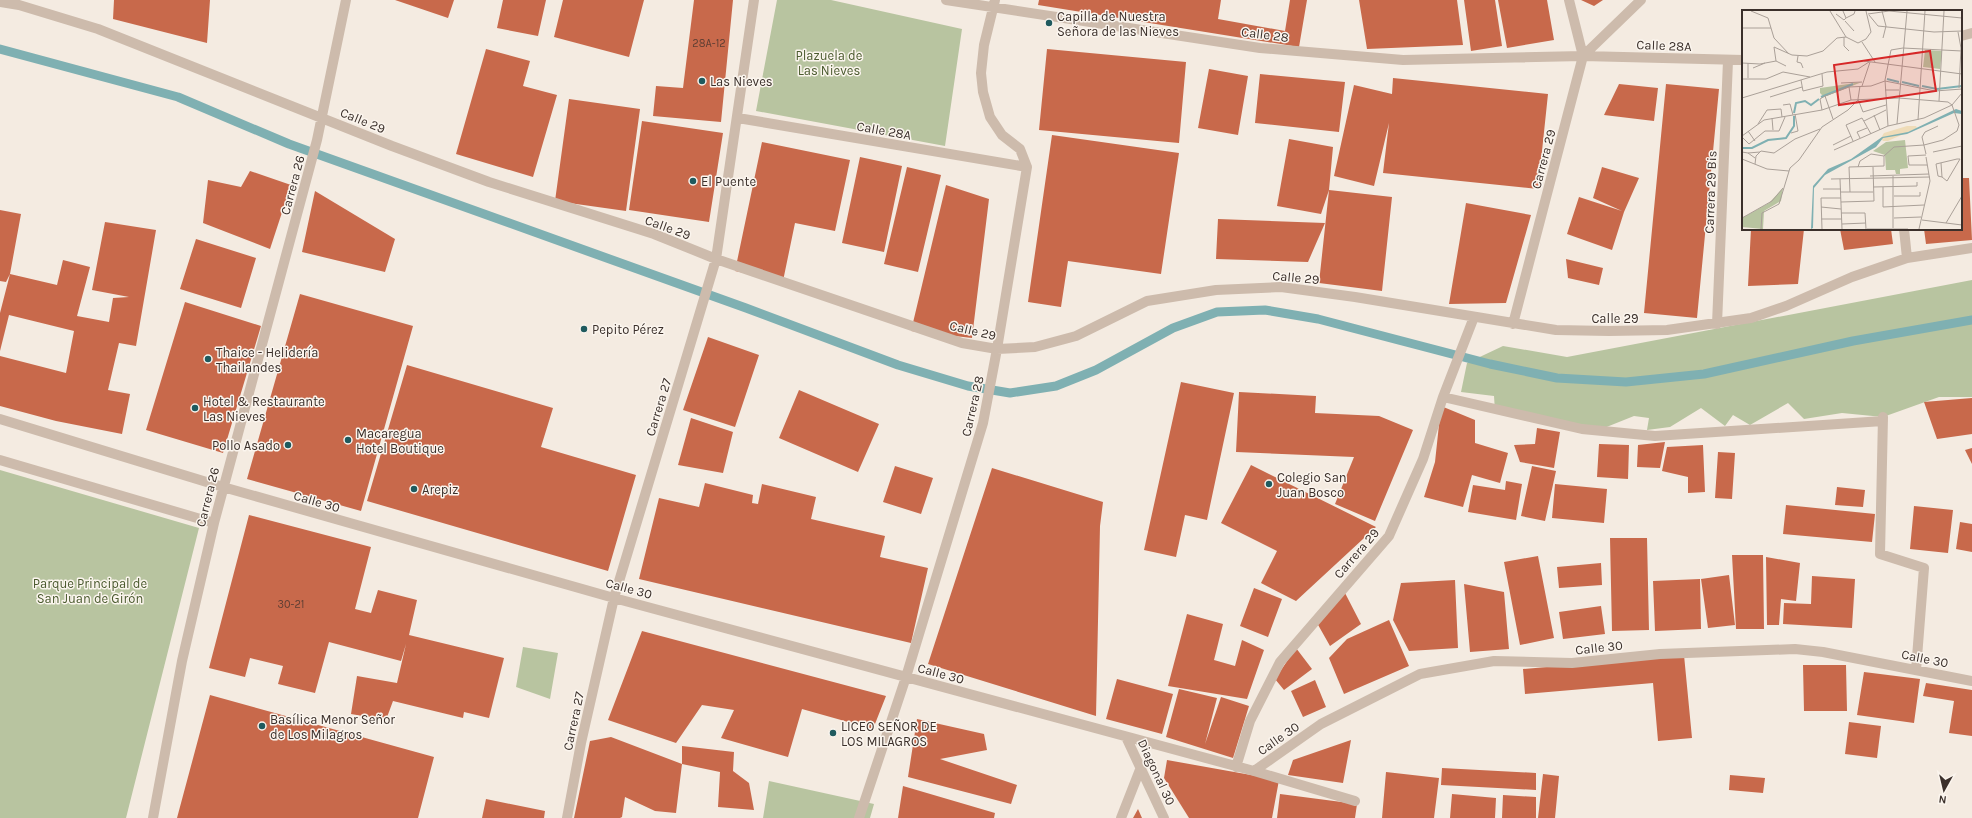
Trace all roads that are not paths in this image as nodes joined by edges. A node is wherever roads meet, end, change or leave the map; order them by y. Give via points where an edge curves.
1 (346, 0) edge
2 (754, 0) edge
3 (946, 0) edge
4 (1569, 0) edge
5 (1641, 0) edge
6 (0, 2) edge
7 (994, 4) edge
8 (1972, 33) edge
9 (1962, 36) edge
10 (1583, 56) junction
11 (1742, 60) edge
12 (1728, 61) junction
13 (322, 117) junction
14 (738, 118) junction
15 (1027, 167) junction
16 (1904, 230) edge
17 (1972, 248) edge
18 (1907, 258) junction
19 (716, 259) junction
20 (1474, 317) junction
21 (1513, 324) junction
22 (1717, 324) junction
23 (997, 349) junction
24 (1443, 397) junction
25 (0, 419) edge
26 (0, 460) edge
27 (223, 488) junction
28 (214, 523) junction
29 (614, 598) junction
30 (1916, 670) junction
31 (906, 677) junction
32 (1972, 681) edge
33 (1126, 737) junction
34 (1141, 767) junction
35 (1236, 768) junction
36 (1254, 771) junction
37 (1356, 801) dead end
38 (153, 818) edge
39 (567, 818) edge
40 (859, 818) edge
41 (1121, 818) edge
42 (1164, 818) edge

1 - 13 street, Carrera 26
2 - 14 street, Carrera 27
3 - 7 street, Calle 28
4 - 10 street, Carrera 29
5 - 10 street
6 - 13 street, Calle 29 via 98,28
7 - 10 street, Calle 28 via 1260,48 1403,60
7 - 15 street via 984,45 982,92 990,117 1002,135 1020,149
8 - 9 street
10 - 12 street, Calle 28A
10 - 21 street, Carrera 29
11 - 12 street, Calle 28A
12 - 22 street, Carrera 29 Bis
13 - 19 street, Calle 29 via 489,182 654,234
13 - 27 street, Carrera 26 via 307,181
14 - 15 street, Calle 28A
14 - 19 street, Carrera 27
15 - 23 street, Carrera 28
16 - 18 street
17 - 18 street, Calle 29
18 - 22 street, Calle 29 via 1786,306 1751,318
19 - 23 street, Calle 29 via 962,343
19 - 29 street, Carrera 27
20 - 21 street, Calle 29
20 - 23 street, Calle 29 via 1281,287 1216,290 1147,301 1076,336 1035,347
20 - 24 street, Carrera 29
21 - 22 street, Calle 29 via 1556,330 1609,331 1667,330
23 - 31 street, Carrera 28 via 983,423
24 - 30 street via 1582,429 1655,436 1883,419 1880,554 1924,568
24 - 35 street, Carrera 29 via 1423,459 1389,536 1280,662 1250,721
25 - 27 street, Calle 30
26 - 28 street
27 - 28 street, Carrera 26
27 - 29 street, Calle 30
28 - 38 street, Carrera 26 via 182,661
29 - 31 street, Calle 30
29 - 39 street, Carrera 27
30 - 32 street, Calle 30
30 - 36 street, Calle 30 via 1795,649 1674,653 1572,663 1494,661 1420,674 1321,724
31 - 33 street, Calle 30
31 - 40 street, Carrera 28
33 - 34 street, Diagonal 30
33 - 35 street, Calle 30
34 - 41 street
34 - 42 street, Diagonal 30
35 - 36 street, Calle 30
36 - 37 street, Calle 30

